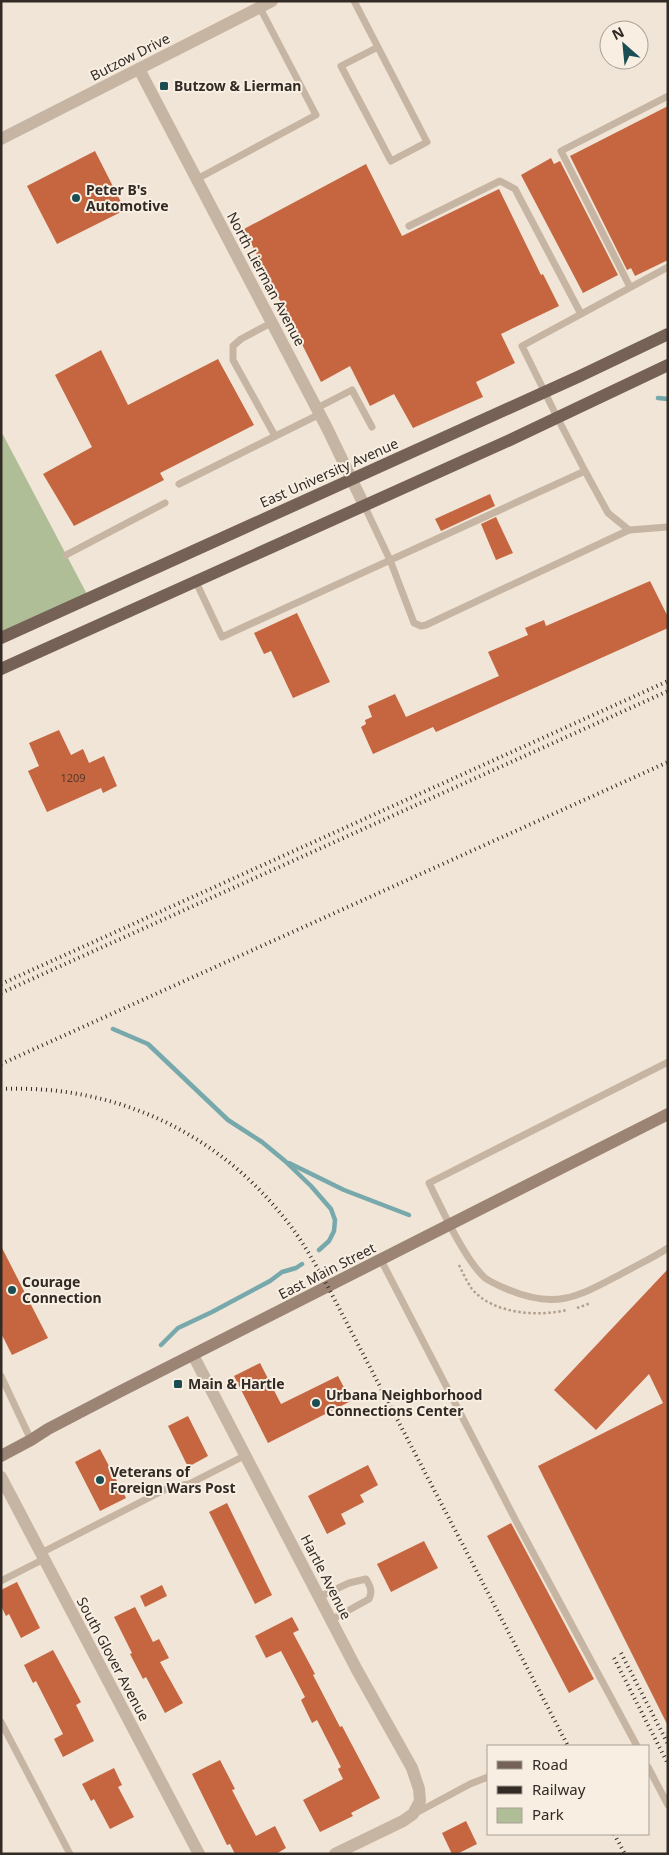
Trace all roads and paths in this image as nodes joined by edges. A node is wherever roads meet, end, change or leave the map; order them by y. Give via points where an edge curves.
1 (272, 1) edge
2 (354, 1) edge
3 (260, 8) junction
4 (378, 48) junction
5 (139, 69) junction
6 (668, 96) edge
7 (1, 139) edge
8 (197, 180) junction
9 (409, 226) dead end
10 (668, 267) edge
11 (630, 287) junction
12 (580, 314) junction
13 (271, 323) junction
14 (668, 334) edge
15 (668, 365) edge
16 (544, 392) junction
17 (318, 411) junction
18 (557, 418) junction
19 (372, 427) dead end
20 (275, 436) junction
21 (585, 471) junction
22 (352, 479) junction
23 (179, 484) dead end
24 (165, 503) dead end
25 (364, 505) junction
26 (668, 527) edge
27 (629, 530) junction
28 (66, 556) dead end
29 (390, 560) junction
30 (196, 582) junction
31 (1, 638) edge
32 (1, 669) edge
33 (668, 1062) edge
34 (668, 1114) edge
35 (450, 1225) junction
36 (668, 1248) edge
37 (381, 1260) junction
38 (193, 1355) junction
39 (1, 1376) edge
40 (31, 1440) junction
41 (246, 1455) junction
42 (1, 1456) edge
43 (1, 1477) edge
44 (43, 1556) junction
45 (1, 1581) edge
46 (320, 1597) junction
47 (331, 1620) junction
48 (1, 1722) edge
49 (636, 1745) edge
50 (649, 1769) edge
51 (487, 1777) edge
52 (668, 1805) edge
53 (413, 1814) junction
54 (70, 1854) edge
55 (199, 1854) edge
56 (335, 1854) edge

1 - 3 street, Butzow Drive
2 - 4 lane
3 - 5 street, Butzow Drive
3 - 8 lane via 316,116
4 - 4 lane via 427,142 390,161 341,66
5 - 7 street, Butzow Drive
5 - 8 street, North Lierman Avenue
6 - 11 lane via 562,151
8 - 13 street, North Lierman Avenue
9 - 12 lane via 500,181 515,189
10 - 11 lane
11 - 12 lane
12 - 16 lane via 522,346
13 - 17 street, North Lierman Avenue
13 - 20 lane via 241,338 233,346 233,360
14 - 16 main road, East University Avenue
15 - 18 main road
16 - 18 lane
16 - 22 main road, East University Avenue
17 - 19 lane via 352,390
17 - 20 lane
17 - 22 street, North Lierman Avenue
18 - 21 lane
18 - 25 main road
20 - 23 lane
21 - 27 lane via 608,513
21 - 29 lane
22 - 25 street, North Lierman Avenue
22 - 31 main road, East University Avenue
24 - 28 lane
25 - 29 lane
25 - 30 main road
26 - 27 lane
27 - 29 lane via 421,626 414,623
29 - 30 lane via 222,637
30 - 32 main road
33 - 35 lane via 429,1183
34 - 35 main road, East Main Street
35 - 36 lane via 474,1265 486,1278 519,1294 540,1299 562,1300 582,1295
35 - 37 main road, East Main Street
37 - 38 main road, East Main Street
37 - 49 lane
38 - 40 main road, East Main Street
38 - 41 street, Hartle Avenue
39 - 40 lane
40 - 42 main road, East Main Street
41 - 44 lane via 189,1484 168,1488
41 - 46 street, Hartle Avenue
43 - 44 street, South Glover Avenue
44 - 45 lane
44 - 55 street, South Glover Avenue
46 - 47 street, Hartle Avenue
46 - 47 lane via 349,1583 366,1579 369,1584 370,1599
47 - 53 street, Hartle Avenue via 412,1768 420,1789 420,1801
48 - 54 lane
50 - 52 lane
51 - 53 lane
53 - 56 street

